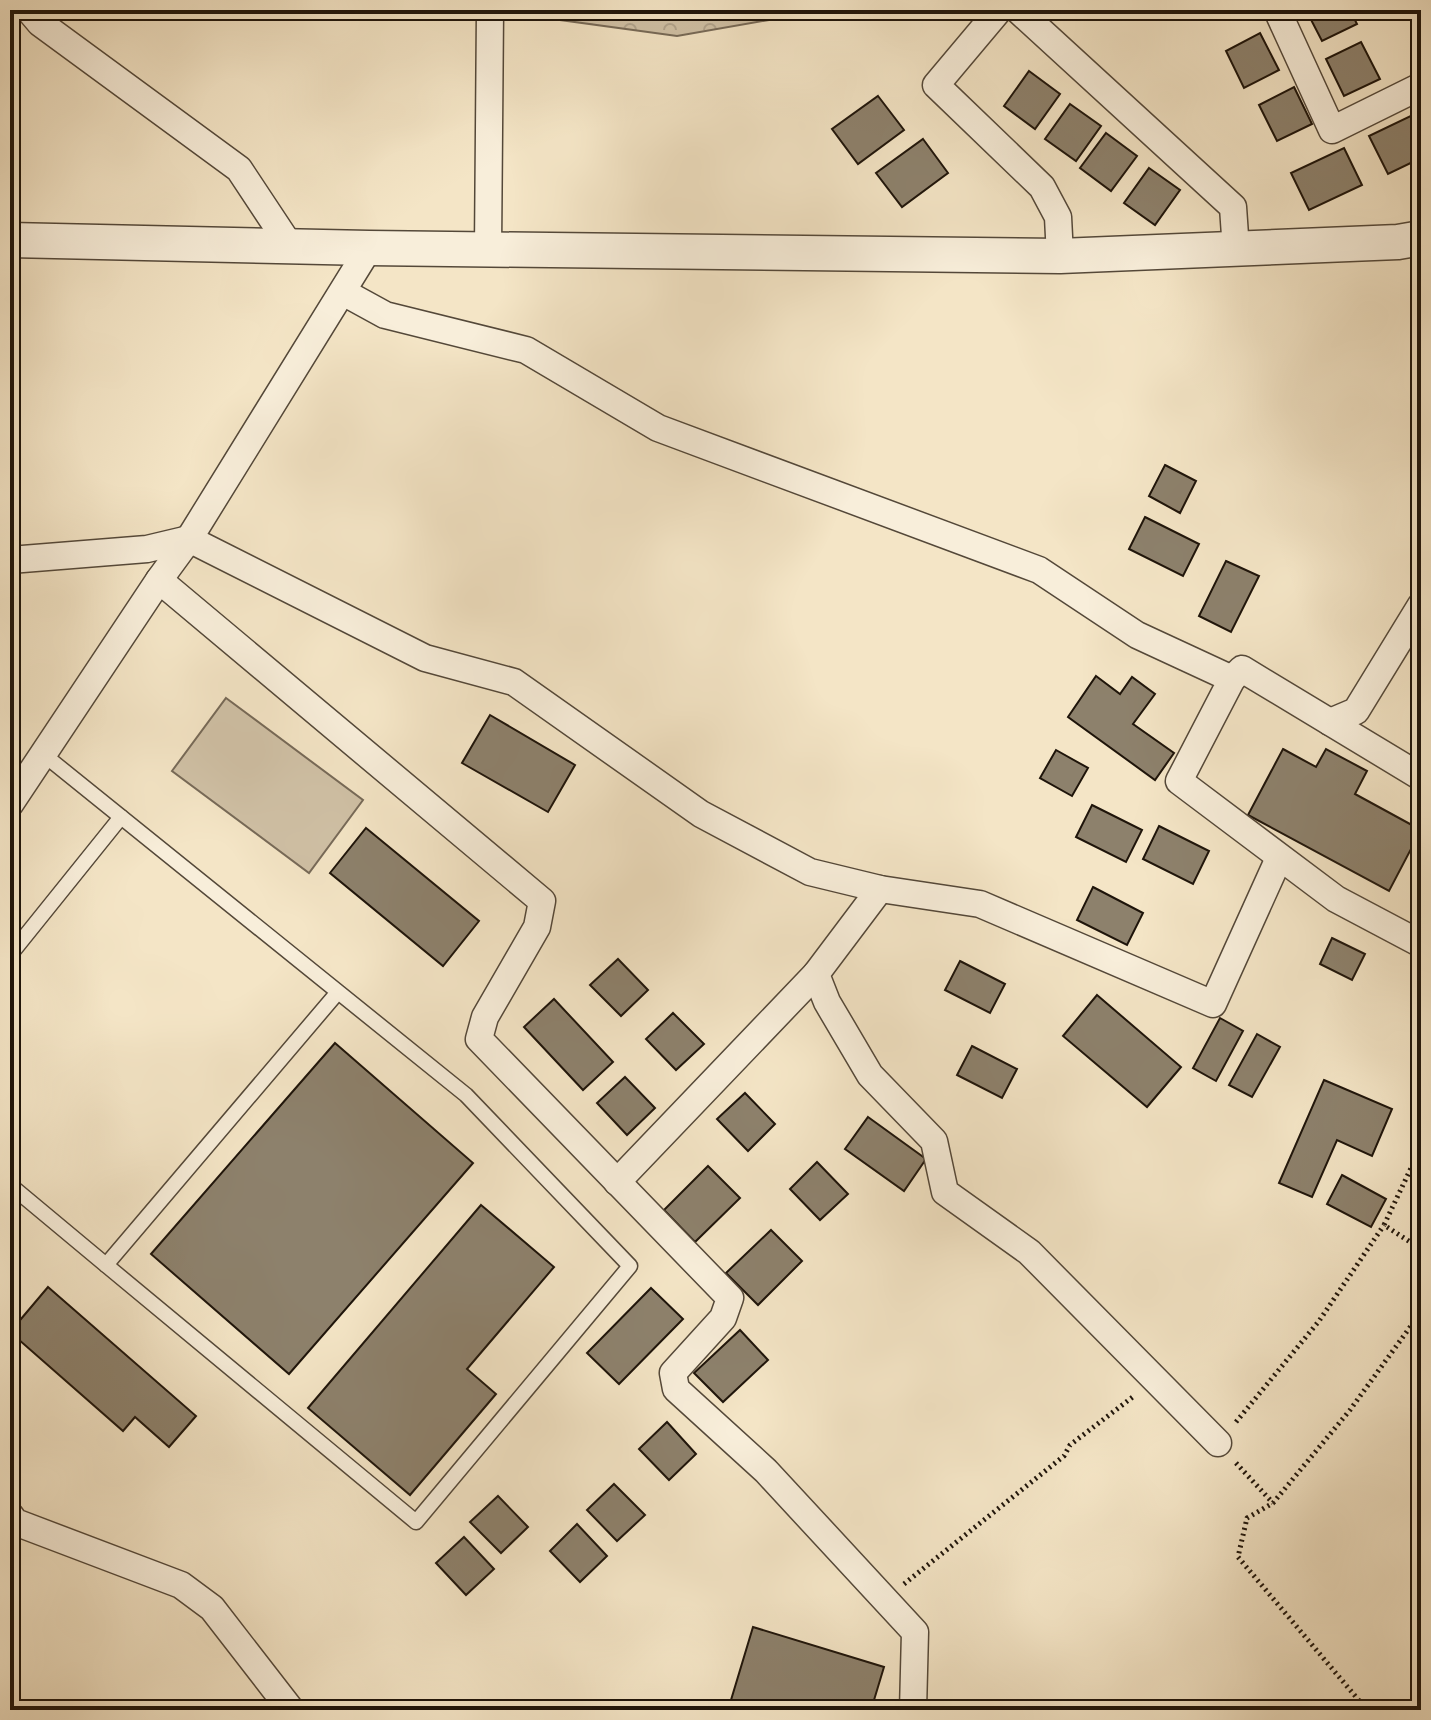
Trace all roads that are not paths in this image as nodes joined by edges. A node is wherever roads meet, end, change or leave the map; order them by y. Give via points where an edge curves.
1 (29, 10) edge
2 (490, 10) edge
3 (999, 10) edge
4 (1018, 10) edge
5 (1277, 10) edge
6 (1421, 86) edge
7 (1421, 238) edge
8 (10, 240) edge
9 (290, 246) junction
10 (369, 248) junction
11 (488, 249) junction
12 (1236, 250) junction
13 (1060, 256) junction
14 (343, 292) junction
15 (189, 539) junction
16 (10, 560) edge
17 (159, 580) junction
18 (1421, 605) edge
19 (1232, 679) junction
20 (1330, 722) junction
21 (43, 754) junction
22 (1421, 777) edge
23 (10, 804) edge
24 (121, 817) junction
25 (1279, 858) junction
26 (880, 889) junction
27 (1421, 944) edge
28 (10, 955) edge
29 (816, 974) junction
30 (338, 992) junction
31 (617, 1182) junction
32 (10, 1185) edge
33 (106, 1265) junction
34 (1218, 1443) road end
35 (10, 1515) edge
36 (291, 1710) edge
37 (913, 1710) edge

1 - 9 street via 239,169
2 - 11 street
3 - 13 street via 936,85 1042,187 1058,217
4 - 12 street via 1233,207
5 - 6 street via 1332,130
7 - 12 street
8 - 9 street
9 - 10 street
10 - 11 street
10 - 14 street
11 - 13 street
12 - 13 street
14 - 15 street
14 - 19 street via 385,315 526,350 658,428 1039,570 1137,635
15 - 16 street via 147,549
15 - 17 street
15 - 26 street via 425,658 514,682 701,814 810,872
17 - 21 street
17 - 31 street via 542,901 537,927 485,1017 479,1039
18 - 20 street via 1356,711
19 - 20 street via 1242,669
19 - 25 street via 1179,781
20 - 22 street
21 - 23 street
21 - 24 lane
24 - 28 lane
24 - 30 lane
25 - 26 street via 1213,1004 980,904
25 - 27 street via 1336,899
26 - 29 street
29 - 31 street
29 - 34 street via 870,1075 934,1141 945,1192 1029,1252
30 - 33 lane
30 - 33 lane via 466,1095 630,1266 416,1522
31 - 37 street via 730,1298 723,1318 673,1373 676,1389 766,1471 915,1632
32 - 33 lane
35 - 36 street via 15,1522 181,1585 212,1608

